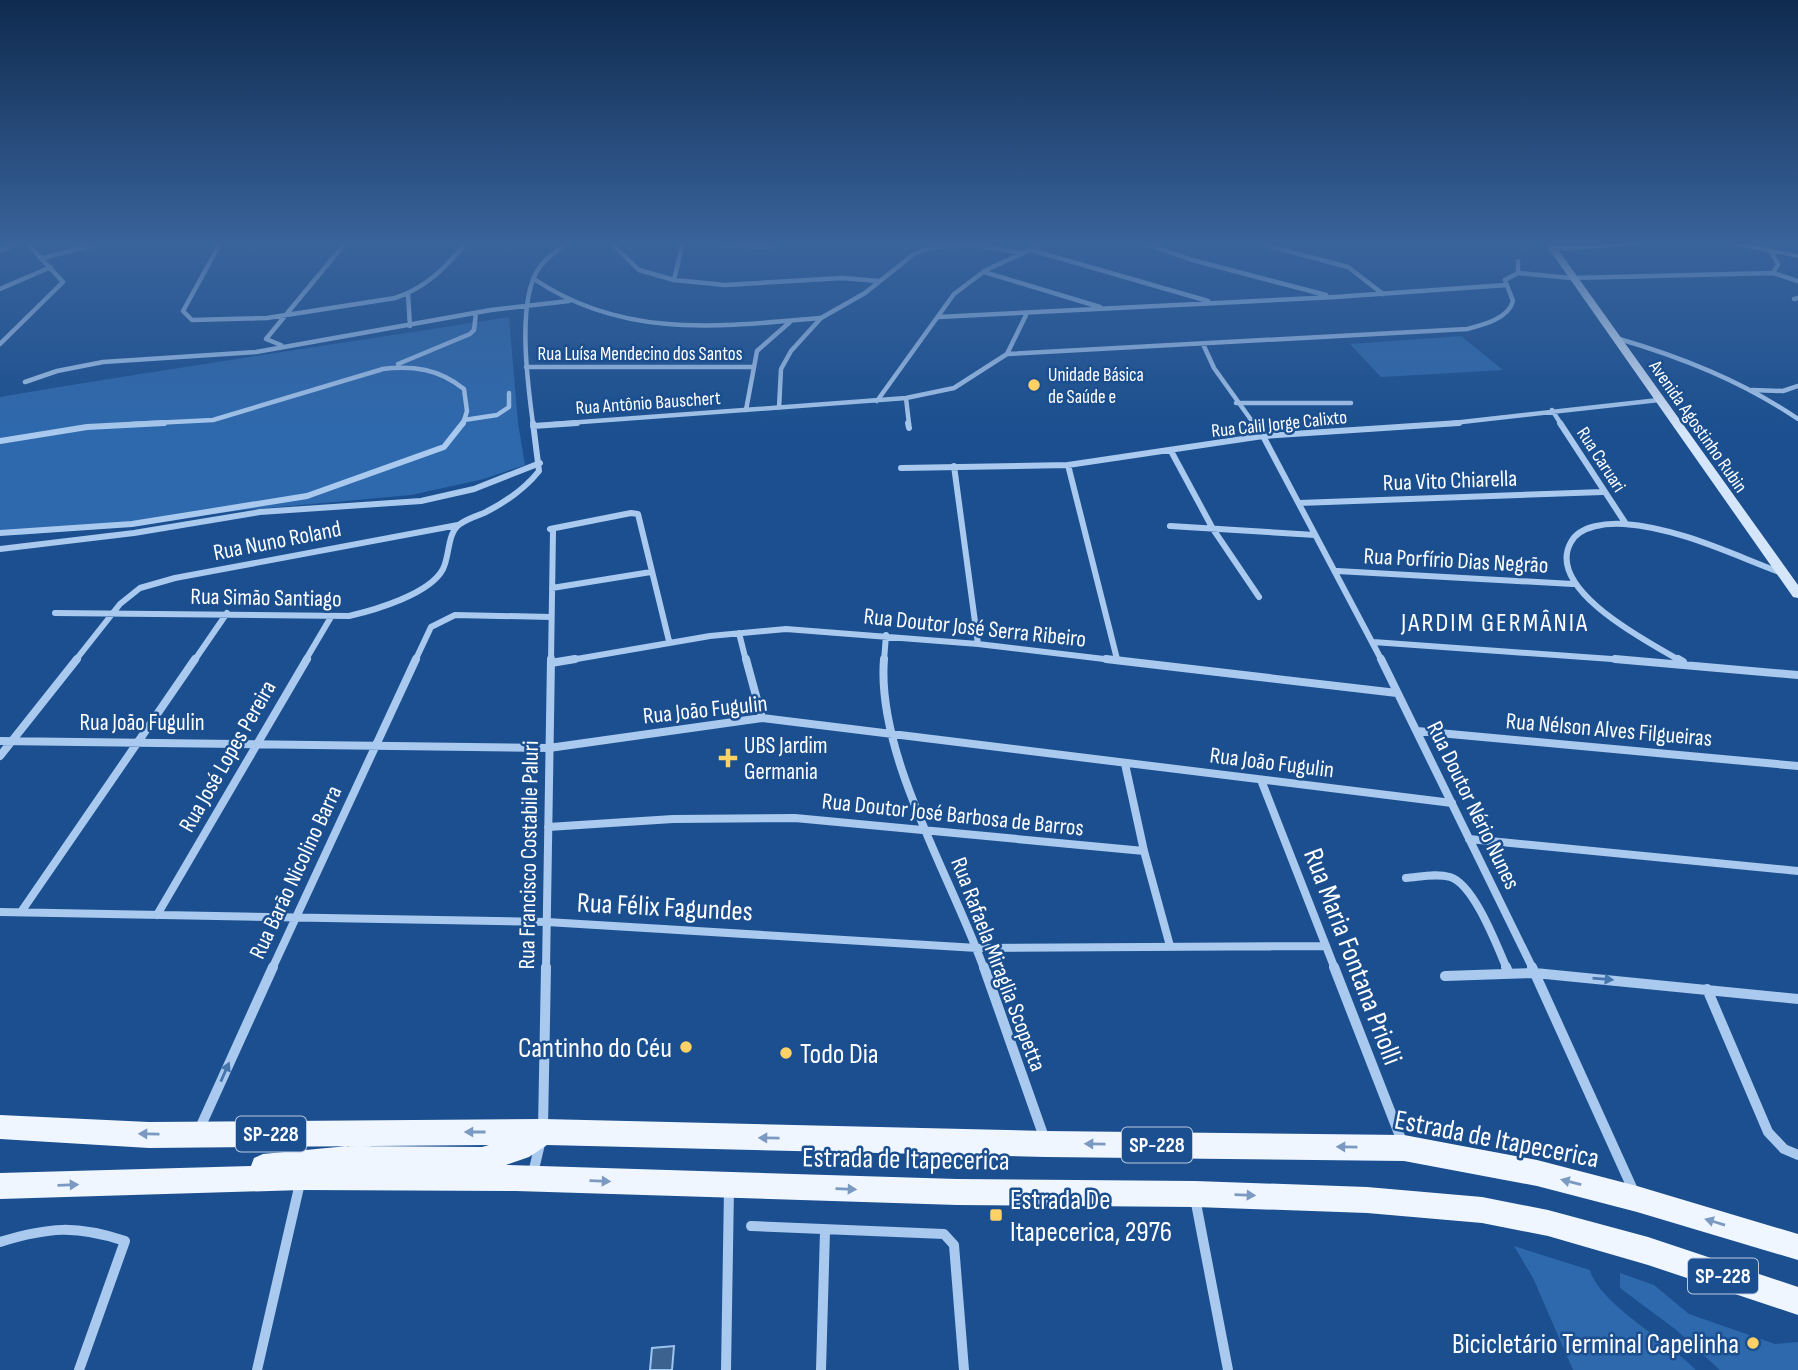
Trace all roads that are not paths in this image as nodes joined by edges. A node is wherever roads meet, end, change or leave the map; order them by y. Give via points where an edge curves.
1 (41, 306) edge
2 (185, 306) edge
3 (293, 306) edge
4 (347, 306) edge
5 (409, 306) edge
6 (539, 306) edge
7 (581, 306) edge
8 (844, 306) edge
9 (946, 306) edge
10 (1097, 306) edge
11 (1162, 306) edge
12 (1511, 306) edge
13 (1592, 306) edge
14 (526, 308) junction
15 (1107, 309) junction
16 (476, 313) junction
17 (1027, 313) junction
18 (286, 314) junction
19 (938, 317) junction
20 (821, 318) junction
21 (790, 321) junction
22 (410, 326) junction
23 (1616, 338) junction
24 (0, 344) edge
25 (1203, 344) junction
26 (285, 345) junction
27 (1007, 354) junction
28 (526, 367) junction
29 (753, 367) junction
30 (382, 369) junction
31 (25, 382) dead end
32 (1798, 386) edge
33 (1748, 389) junction
34 (509, 393) dead end
35 (906, 398) junction
36 (1659, 400) junction
37 (877, 401) junction
38 (1350, 402) dead end
39 (1236, 403) junction
40 (779, 408) junction
41 (746, 410) junction
42 (1552, 410) junction
43 (1796, 416) edge
44 (464, 420) junction
45 (533, 426) junction
46 (909, 428) dead end
47 (1263, 436) junction
48 (0, 441) edge
49 (1171, 451) junction
50 (1068, 465) junction
51 (954, 466) junction
52 (540, 467) junction
53 (901, 468) dead end
54 (1603, 492) junction
55 (1299, 503) junction
56 (1626, 524) junction
57 (458, 525) junction
58 (1170, 526) dead end
59 (1213, 529) junction
60 (0, 533) edge
61 (1315, 535) junction
62 (0, 548) edge
63 (1337, 571) junction
64 (651, 572) junction
65 (1783, 573) junction
66 (1573, 584) junction
67 (552, 588) junction
68 (1798, 594) edge
69 (1259, 597) dead end
70 (55, 613) dead end
71 (113, 613) junction
72 (227, 613) junction
73 (331, 617) junction
74 (551, 617) junction
75 (739, 633) junction
76 (886, 635) junction
77 (669, 641) junction
78 (1373, 642) junction
79 (978, 644) junction
80 (1117, 659) junction
81 (551, 663) junction
82 (1687, 664) junction
83 (1798, 675) edge
84 (1397, 693) junction
85 (762, 718) junction
86 (1417, 731) junction
87 (891, 733) junction
88 (139, 740) junction
89 (0, 741) edge
90 (13, 741) junction
91 (258, 743) junction
92 (375, 746) junction
93 (549, 748) junction
94 (0, 756) edge
95 (1125, 764) junction
96 (1798, 766) edge
97 (1261, 780) junction
98 (1452, 803) junction
99 (548, 827) junction
100 (927, 832) junction
101 (1469, 839) junction
102 (1144, 851) junction
103 (1798, 871) edge
104 (1406, 878) dead end
105 (0, 912) edge
106 (21, 912) junction
107 (157, 915) junction
108 (295, 918) junction
109 (547, 922) junction
110 (1170, 946) junction
111 (1326, 946) junction
112 (977, 948) junction
113 (1535, 973) junction
114 (1509, 974) junction
115 (1445, 976) dead end
116 (1707, 989) junction
117 (1798, 999) edge
118 (0, 1127) edge
119 (543, 1132) junction
120 (198, 1134) junction
121 (1046, 1144) junction
122 (1404, 1148) junction
123 (1798, 1155) edge
124 (302, 1177) junction
125 (223, 1178) junction
126 (532, 1179) junction
127 (0, 1185) edge
128 (729, 1186) junction
129 (1195, 1194) junction
130 (1637, 1199) junction
131 (751, 1226) dead end
132 (825, 1231) junction
133 (0, 1242) edge
134 (1798, 1247) edge
135 (1798, 1301) edge
136 (79, 1370) edge
137 (257, 1370) edge
138 (726, 1370) edge
139 (821, 1370) edge
140 (964, 1370) edge
141 (1228, 1370) edge

1 - 24 street
2 - 18 street via 183,311 192,320
3 - 18 street
4 - 18 street
5 - 22 street
6 - 14 street
7 - 21 street via 598,313 703,327
8 - 20 street
9 - 19 street
10 - 15 street
11 - 15 street
12 - 25 street via 1493,321 1467,329
13 - 23 main road, Avenida Agostinho Rubin
14 - 16 street
14 - 28 street
15 - 17 street
16 - 22 street
16 - 30 street via 470,334
17 - 19 street
17 - 27 street
18 - 26 street via 266,339
19 - 37 street
20 - 21 street
20 - 40 street via 785,360
21 - 29 street, Rua Antônio Bauschert via 764,342
22 - 26 street
23 - 33 street
23 - 36 main road, Avenida Agostinho Rubin
25 - 27 street
25 - 39 street, Rua Doutor Nério Nunes
26 - 31 street via 256,352 103,362
27 - 35 street via 954,388
28 - 29 street, Rua Luísa Mendecino dos Santos
28 - 45 street
29 - 41 street, Rua Antônio Bauschert
30 - 44 street via 423,368 455,380 464,389
30 - 48 street via 213,420 87,427
32 - 33 street via 1783,391
33 - 43 street
34 - 44 street via 509,407 503,412
35 - 37 street
35 - 46 street
36 - 42 street, Rua Calil Jorge Calixto
36 - 65 main road, Avenida Agostinho Rubin
37 - 40 street
38 - 39 street
39 - 47 street, Rua Doutor Nério Nunes
40 - 41 street
41 - 45 street, Rua Antônio Bauschert
42 - 47 street, Rua Calil Jorge Calixto via 1421,427
42 - 54 street, Rua Caruari
44 - 60 street via 444,447 307,496 132,524
45 - 52 street
47 - 49 street, Rua Calil Jorge Calixto
47 - 55 street, Rua Doutor Nério Nunes
49 - 50 street, Rua Calil Jorge Calixto
49 - 59 street
50 - 51 street, Rua Calil Jorge Calixto
50 - 80 street
51 - 53 street, Rua Calil Jorge Calixto
51 - 79 street
52 - 57 street via 533,482
52 - 62 street via 421,501 260,512 107,537
54 - 55 street, Rua Vito Chiarella
54 - 56 street, Rua Caruari
55 - 61 street, Rua Doutor Nério Nunes
56 - 65 street via 1672,534
56 - 66 street via 1588,529 1569,542 1566,560
57 - 71 street, Rua Nuno Roland via 175,578 140,588
57 - 73 street, Rua Simão Santiago via 443,568 433,581 371,610
58 - 59 street
59 - 61 street
59 - 69 street
61 - 63 street, Rua Doutor Nério Nunes
63 - 66 street, Rua Porfírio Dias Negrão
63 - 78 street, Rua Doutor Nério Nunes
64 - 67 street
64 - 67 street, Rua Francisco Costabile Paluri via 640,516 631,513 550,529
64 - 77 street
65 - 68 main road, Avenida Agostinho Rubin
66 - 82 street via 1617,621
67 - 74 street, Rua Francisco Costabile Paluri
70 - 71 street, Rua Simão Santiago
71 - 72 street, Rua Simão Santiago
71 - 90 street, Rua Nuno Roland
72 - 73 street, Rua Simão Santiago
72 - 88 street
73 - 91 street, Rua José Lopes Pereira
74 - 81 street, Rua Francisco Costabile Paluri
74 - 92 street, Rua Barão Nicolino Barra via 456,615 437,622
75 - 76 street, Rua Doutor José Serra Ribeiro via 786,629
75 - 77 street, Rua Doutor José Serra Ribeiro
75 - 85 street
76 - 79 street, Rua Doutor José Serra Ribeiro
76 - 87 street, Rua Rafaela Miraglia Scopetta via 883,672
77 - 81 street, Rua Doutor José Serra Ribeiro
78 - 82 street
78 - 84 street, Rua Doutor Nério Nunes
79 - 80 street, Rua Doutor José Serra Ribeiro
80 - 84 street, Rua Doutor José Serra Ribeiro
81 - 93 street, Rua Francisco Costabile Paluri
82 - 83 street
84 - 86 street, Rua Doutor Nério Nunes
85 - 87 street, Rua João Fugulin
85 - 93 street, Rua João Fugulin
86 - 96 street, Rua Nélson Alves Filgueiras
86 - 98 street, Rua Doutor Nério Nunes
87 - 95 street, Rua João Fugulin
87 - 100 street, Rua Rafaela Miraglia Scopetta
88 - 90 street, Rua João Fugulin
88 - 91 street, Rua João Fugulin
88 - 106 street
89 - 90 street, Rua João Fugulin
90 - 94 street, Rua Nuno Roland
91 - 92 street, Rua João Fugulin
91 - 107 street, Rua José Lopes Pereira
92 - 93 street, Rua João Fugulin
92 - 108 street, Rua Barão Nicolino Barra
93 - 99 street, Rua Francisco Costabile Paluri
95 - 97 street, Rua João Fugulin
95 - 102 street
97 - 98 street, Rua João Fugulin
97 - 111 street, Rua Maria Fontana Priolli
98 - 101 street, Rua Doutor Nério Nunes
99 - 100 street, Rua Doutor José Barbosa de Barros via 768,817
99 - 109 street, Rua Francisco Costabile Paluri
100 - 102 street, Rua Doutor José Barbosa de Barros
100 - 112 street, Rua Rafaela Miraglia Scopetta
101 - 103 street
101 - 113 street, Rua Doutor Nério Nunes
102 - 110 street
104 - 114 street via 1446,877 1462,884
105 - 106 street, Rua Félix Fagundes
106 - 107 street, Rua Félix Fagundes
107 - 108 street, Rua Félix Fagundes
108 - 109 street, Rua Félix Fagundes
120 -> 108 street, Rua Barão Nicolino Barra
109 - 112 street, Rua Félix Fagundes
109 - 119 street, Rua Francisco Costabile Paluri
110 - 111 street, Rua Félix Fagundes
110 - 112 street, Rua Félix Fagundes
111 - 122 street, Rua Maria Fontana Priolli
112 - 121 street, Rua Rafaela Miraglia Scopetta
113 - 114 street
113 -> 116 street
113 - 130 street, Rua Doutor Nério Nunes
114 - 115 street
116 - 117 street
116 - 123 street via 1768,1132 1784,1149
120 -> 118 main road, Estrada de Itapecerica / SP-228
119 -> 120 main road, Estrada de Itapecerica / SP-228
121 -> 119 main road, Estrada de Itapecerica / SP-228
119 - 125 main road via 520,1148 482,1160 348,1159 235,1170
119 - 126 street, Rua Francisco Costabile Paluri
122 -> 121 main road, Estrada de Itapecerica / SP-228
130 -> 122 main road, Estrada de Itapecerica / SP-228 via 1537,1173
124 - 125 main road, Estrada de Itapecerica / SP-228
124 - 126 main road, Estrada de Itapecerica / SP-228
124 - 137 street
127 -> 125 main road, Estrada de Itapecerica / SP-228
126 -> 128 main road, Estrada de Itapecerica / SP-228
128 -> 129 main road, Estrada de Itapecerica / SP-228
128 - 138 street
129 -> 135 main road, Estrada de Itapecerica / SP-228 via 1367,1199 1482,1210 1584,1232
129 - 141 street
134 -> 130 main road, Estrada de Itapecerica / SP-228
131 - 132 street
132 - 139 street
132 - 140 street via 944,1234 954,1245
133 - 136 street via 39,1230 94,1231 125,1241

